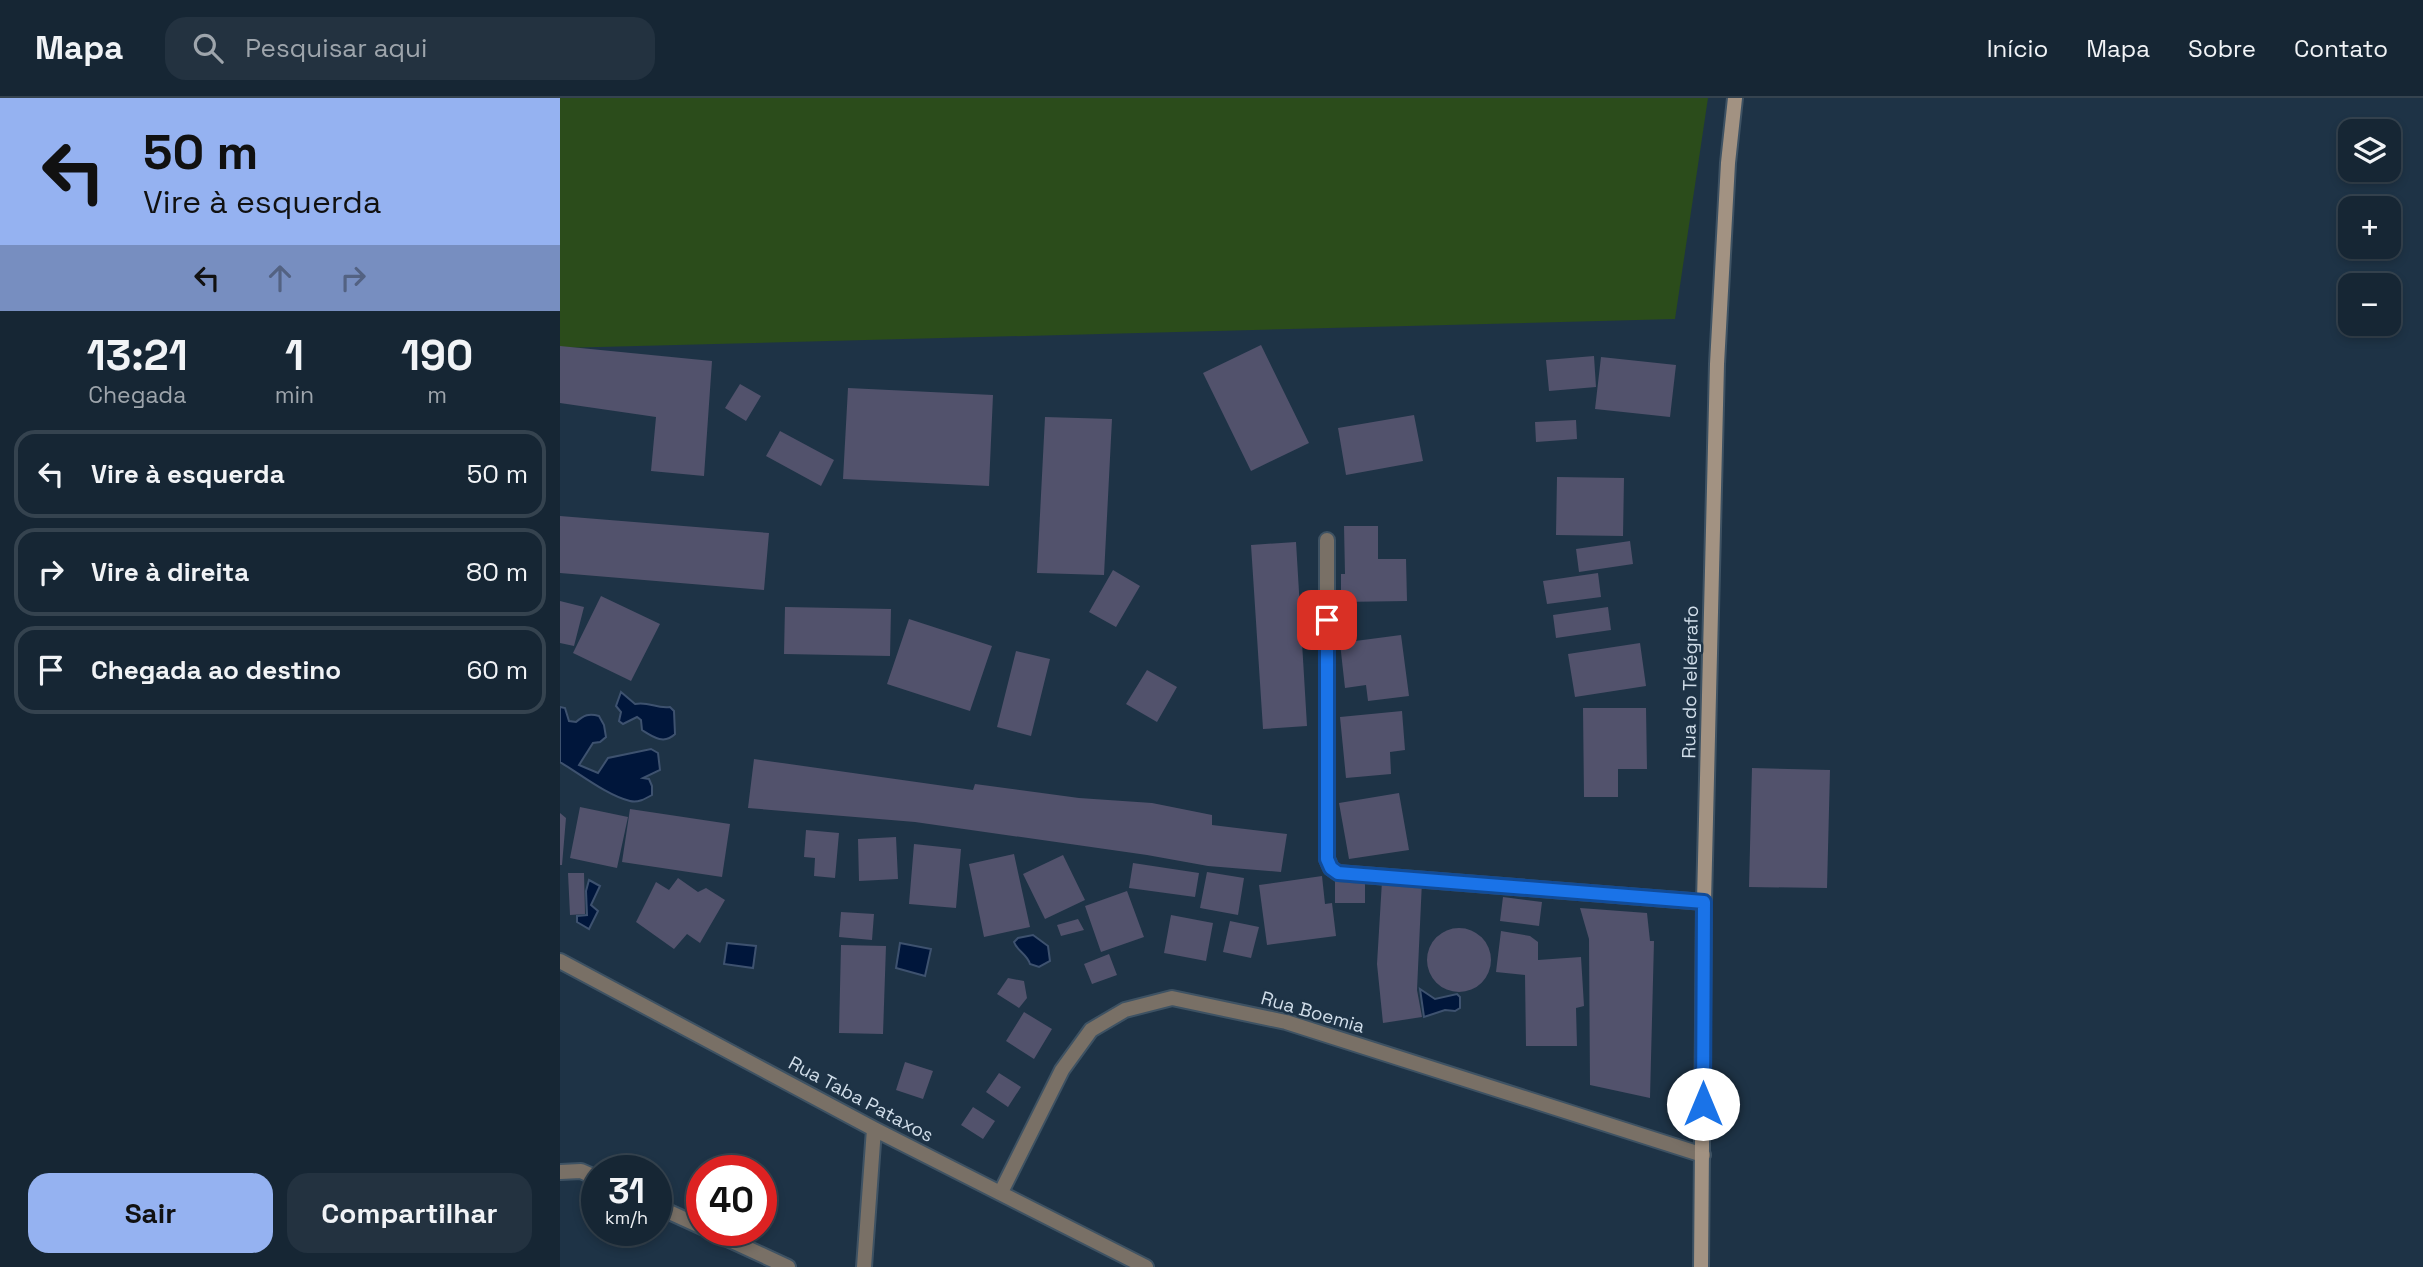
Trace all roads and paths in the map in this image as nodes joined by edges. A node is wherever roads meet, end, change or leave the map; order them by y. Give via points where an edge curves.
1 (1735, 98) edge
2 (1327, 540) dead end
3 (1704, 902) junction
4 (560, 961) edge
5 (874, 1129) junction
6 (1703, 1155) junction
7 (581, 1171) edge
8 (560, 1172) edge
9 (1001, 1192) junction
10 (743, 1246) edge
11 (788, 1267) edge
12 (864, 1267) edge
13 (1146, 1267) edge
14 (1701, 1267) edge

1 - 3 street, Rua do Telégrafo via 1717,364
2 - 3 street via 1327,859 1331,868 1338,873
3 - 6 street, Rua do Telégrafo
4 - 5 street, Rua Taba Pataxos
5 - 9 street, Rua Taba Pataxos
5 - 12 street
6 - 9 street, Rua Boemia via 1286,1022 1172,998 1125,1010 1091,1030 1062,1070
6 - 14 street, Rua do Telégrafo
7 - 8 street
9 - 13 street, Rua Taba Pataxos
10 - 11 street

